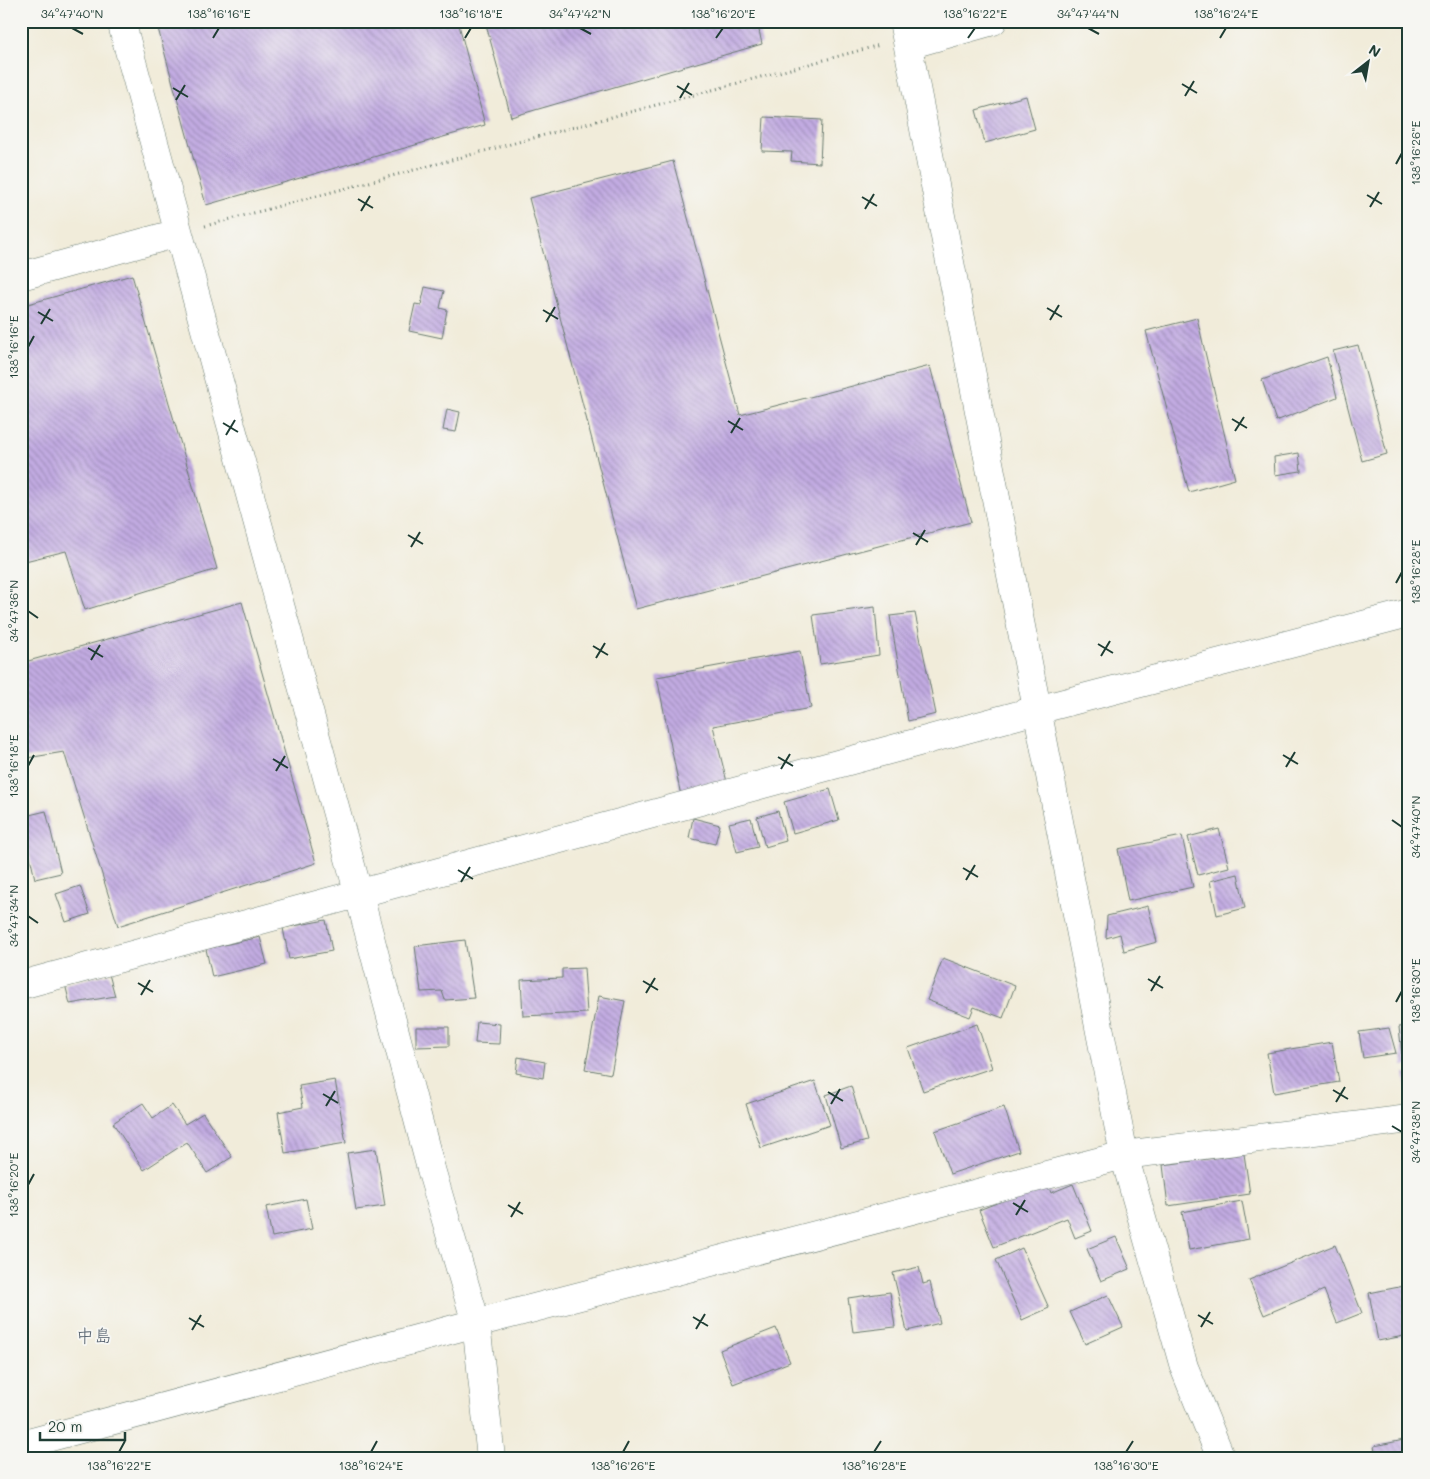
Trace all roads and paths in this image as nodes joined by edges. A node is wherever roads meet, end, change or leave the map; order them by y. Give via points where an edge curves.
1 (121, 21) edge
2 (993, 21) edge
3 (906, 35) edge
4 (178, 233) junction
5 (21, 276) edge
6 (1409, 613) edge
7 (1037, 710) junction
8 (359, 895) junction
9 (21, 985) edge
10 (1409, 1119) edge
11 (1124, 1155) junction
12 (476, 1323) junction
13 (21, 1445) edge
14 (492, 1458) edge
15 (1221, 1458) edge

1 - 4 street
2 - 3 street
3 - 4 path
3 - 7 street
4 - 5 street
4 - 8 street
6 - 7 street
7 - 8 street
7 - 11 street
8 - 9 street
8 - 12 street via 431,1169
10 - 11 street
11 - 12 street
11 - 15 street via 1184,1367
12 - 13 street
12 - 14 street

